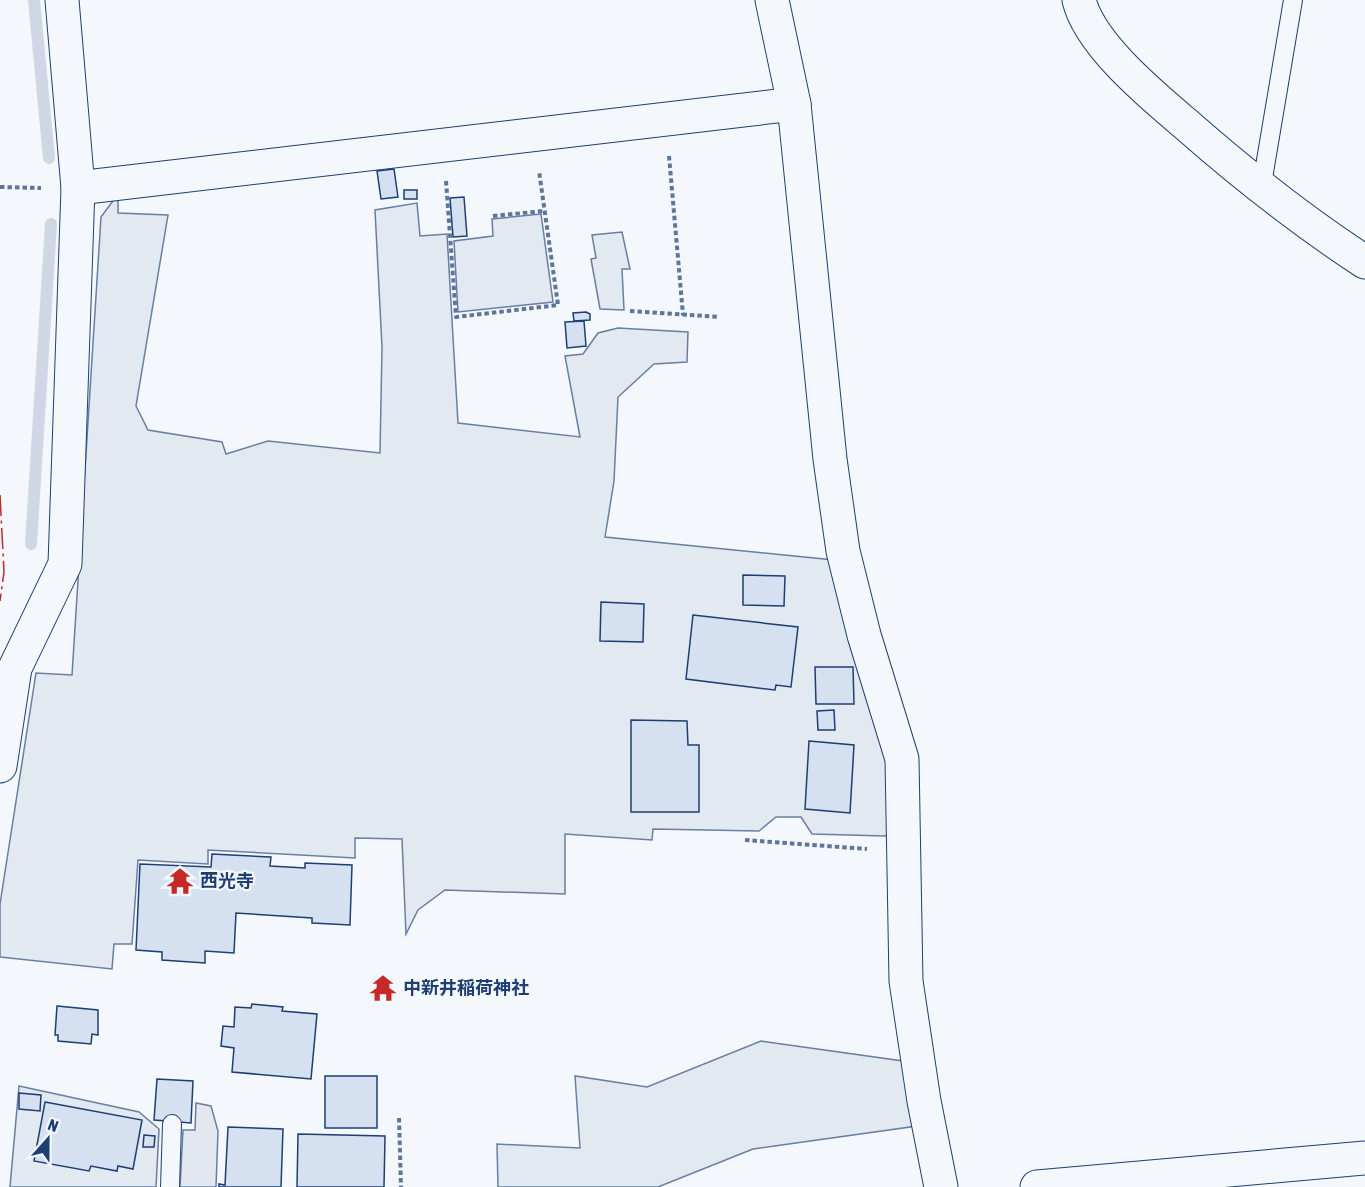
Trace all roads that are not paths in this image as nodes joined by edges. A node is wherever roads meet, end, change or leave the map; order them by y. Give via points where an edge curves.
1 (62, 0) edge
2 (772, 0) edge
3 (1080, 0) edge
4 (1293, 0) edge
5 (794, 104) junction
6 (78, 188) junction
7 (1262, 190) junction
8 (1365, 262) edge
9 (0, 766) edge
10 (172, 1124) dead end
11 (1365, 1158) edge
12 (170, 1187) edge
13 (941, 1187) edge
14 (1037, 1187) edge

1 - 6 street
2 - 5 street
3 - 7 street via 1083,15 1131,77
4 - 7 lane
5 - 6 street
5 - 13 street via 843,551 902,759 906,981
6 - 9 street via 65,564 15,668
7 - 8 street
10 - 12 lane
11 - 14 street

